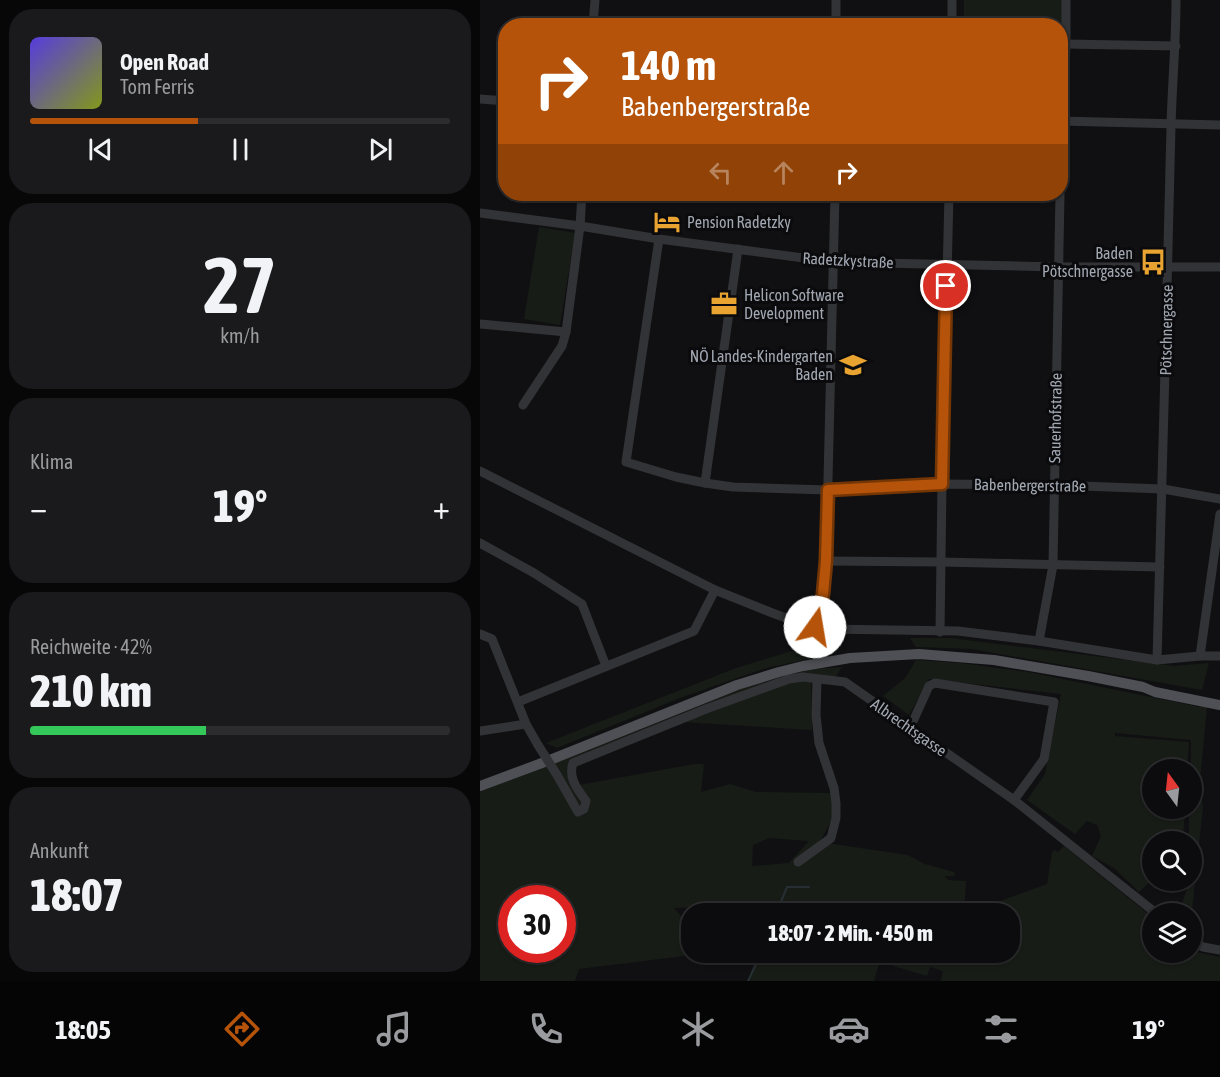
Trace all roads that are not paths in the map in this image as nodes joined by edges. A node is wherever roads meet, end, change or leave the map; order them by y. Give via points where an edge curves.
1 (594, 0) edge
2 (836, 0) edge
3 (952, 0) edge
4 (1066, 0) edge
5 (1176, 0) edge
6 (593, 18) edge
7 (836, 18) edge
8 (952, 18) edge
9 (1066, 18) edge
10 (1068, 44) edge
11 (1176, 46) junction
12 (480, 99) edge
13 (498, 100) edge
14 (1068, 121) edge
15 (1171, 125) junction
16 (1220, 125) edge
17 (582, 201) edge
18 (835, 201) edge
19 (949, 201) edge
20 (1060, 201) edge
21 (480, 213) edge
22 (580, 226) junction
23 (659, 239) junction
24 (738, 249) junction
25 (834, 262) junction
26 (947, 264) junction
27 (1058, 267) junction
28 (1168, 267) junction
29 (1220, 267) edge
30 (480, 324) edge
31 (566, 332) junction
32 (523, 405) dead end
33 (480, 471) edge
34 (705, 483) junction
35 (942, 484) junction
36 (1054, 485) junction
37 (1163, 489) junction
38 (828, 490) junction
39 (1220, 499) edge
40 (1220, 514) edge
41 (480, 543) edge
42 (826, 561) junction
43 (941, 562) junction
44 (1053, 565) junction
45 (1160, 567) junction
46 (715, 590) junction
47 (815, 627) junction
48 (940, 632) junction
49 (480, 634) edge
50 (1039, 641) junction
51 (1200, 656) junction
52 (1220, 656) edge
53 (1157, 660) junction
54 (606, 666) junction
55 (817, 679) junction
56 (1143, 687) junction
57 (1220, 698) edge
58 (518, 702) junction
59 (1220, 705) edge
60 (526, 724) junction
61 (910, 728) junction
62 (480, 731) edge
63 (480, 786) edge
64 (1014, 800) junction
65 (798, 862) dead end
66 (1143, 903) edge
67 (1202, 946) edge
68 (1220, 950) edge

1 - 6 street
2 - 7 street
3 - 8 street
4 - 9 street, Sauerhofstraße
5 - 11 street, Pötschnergasse
10 - 11 street
11 - 15 street, Pötschnergasse
12 - 13 street
14 - 15 street
15 - 16 street
15 - 28 street, Pötschnergasse
17 - 22 street
18 - 25 street
19 - 26 street
20 - 27 street, Sauerhofstraße
21 - 22 street, Radetzkystraße
22 - 23 street, Radetzkystraße
22 - 31 street
23 - 24 street, Radetzkystraße
23 - 34 street, Babenbergerstraße via 626,462
24 - 25 street, Radetzkystraße
24 - 34 street
25 - 26 street, Radetzkystraße
25 - 38 street
26 - 27 street, Radetzkystraße
26 - 35 street
27 - 28 street, Radetzkystraße
27 - 36 street, Sauerhofstraße
28 - 29 street, Radetzkystraße
28 - 37 street, Pötschnergasse
30 - 31 street
31 - 32 street via 562,345
33 - 46 street
34 - 38 street, Babenbergerstraße
35 - 36 street, Babenbergerstraße
35 - 38 street, Babenbergerstraße
35 - 43 street
36 - 37 street, Babenbergerstraße
36 - 44 street, Sauerhofstraße
37 - 39 street, Babenbergerstraße
37 - 45 street, Pötschnergasse
38 - 42 street
40 - 51 street
41 - 54 street via 582,604
42 - 43 street
42 - 47 street
43 - 44 street
43 - 48 street
44 - 45 street
44 - 50 street, Sauerhofstraße
45 - 53 street, Pötschnergasse
46 - 47 street
46 - 54 street via 694,631
47 - 48 street
48 - 50 street
49 - 58 street via 492,639
50 - 53 street
51 - 52 street
51 - 53 street
54 - 58 street
55 - 60 street, Albrechtsgasse, bridge via 789,679 751,692 573,763 570,771 575,786 586,801 584,809 578,812
55 - 61 street, Albrechtsgasse via 844,682
55 - 65 street via 819,742 834,788 836,819 831,838
56 - 57 main road
56 - 59 main road
56 - 63 main road via 963,657 907,654 850,658 803,666 737,685
58 - 60 street
60 - 62 street
61 - 64 street, Albrechtsgasse
61 - 64 street via 929,686 935,683 1053,702 1044,759
64 - 66 street, Albrechtsgasse
67 - 68 street

